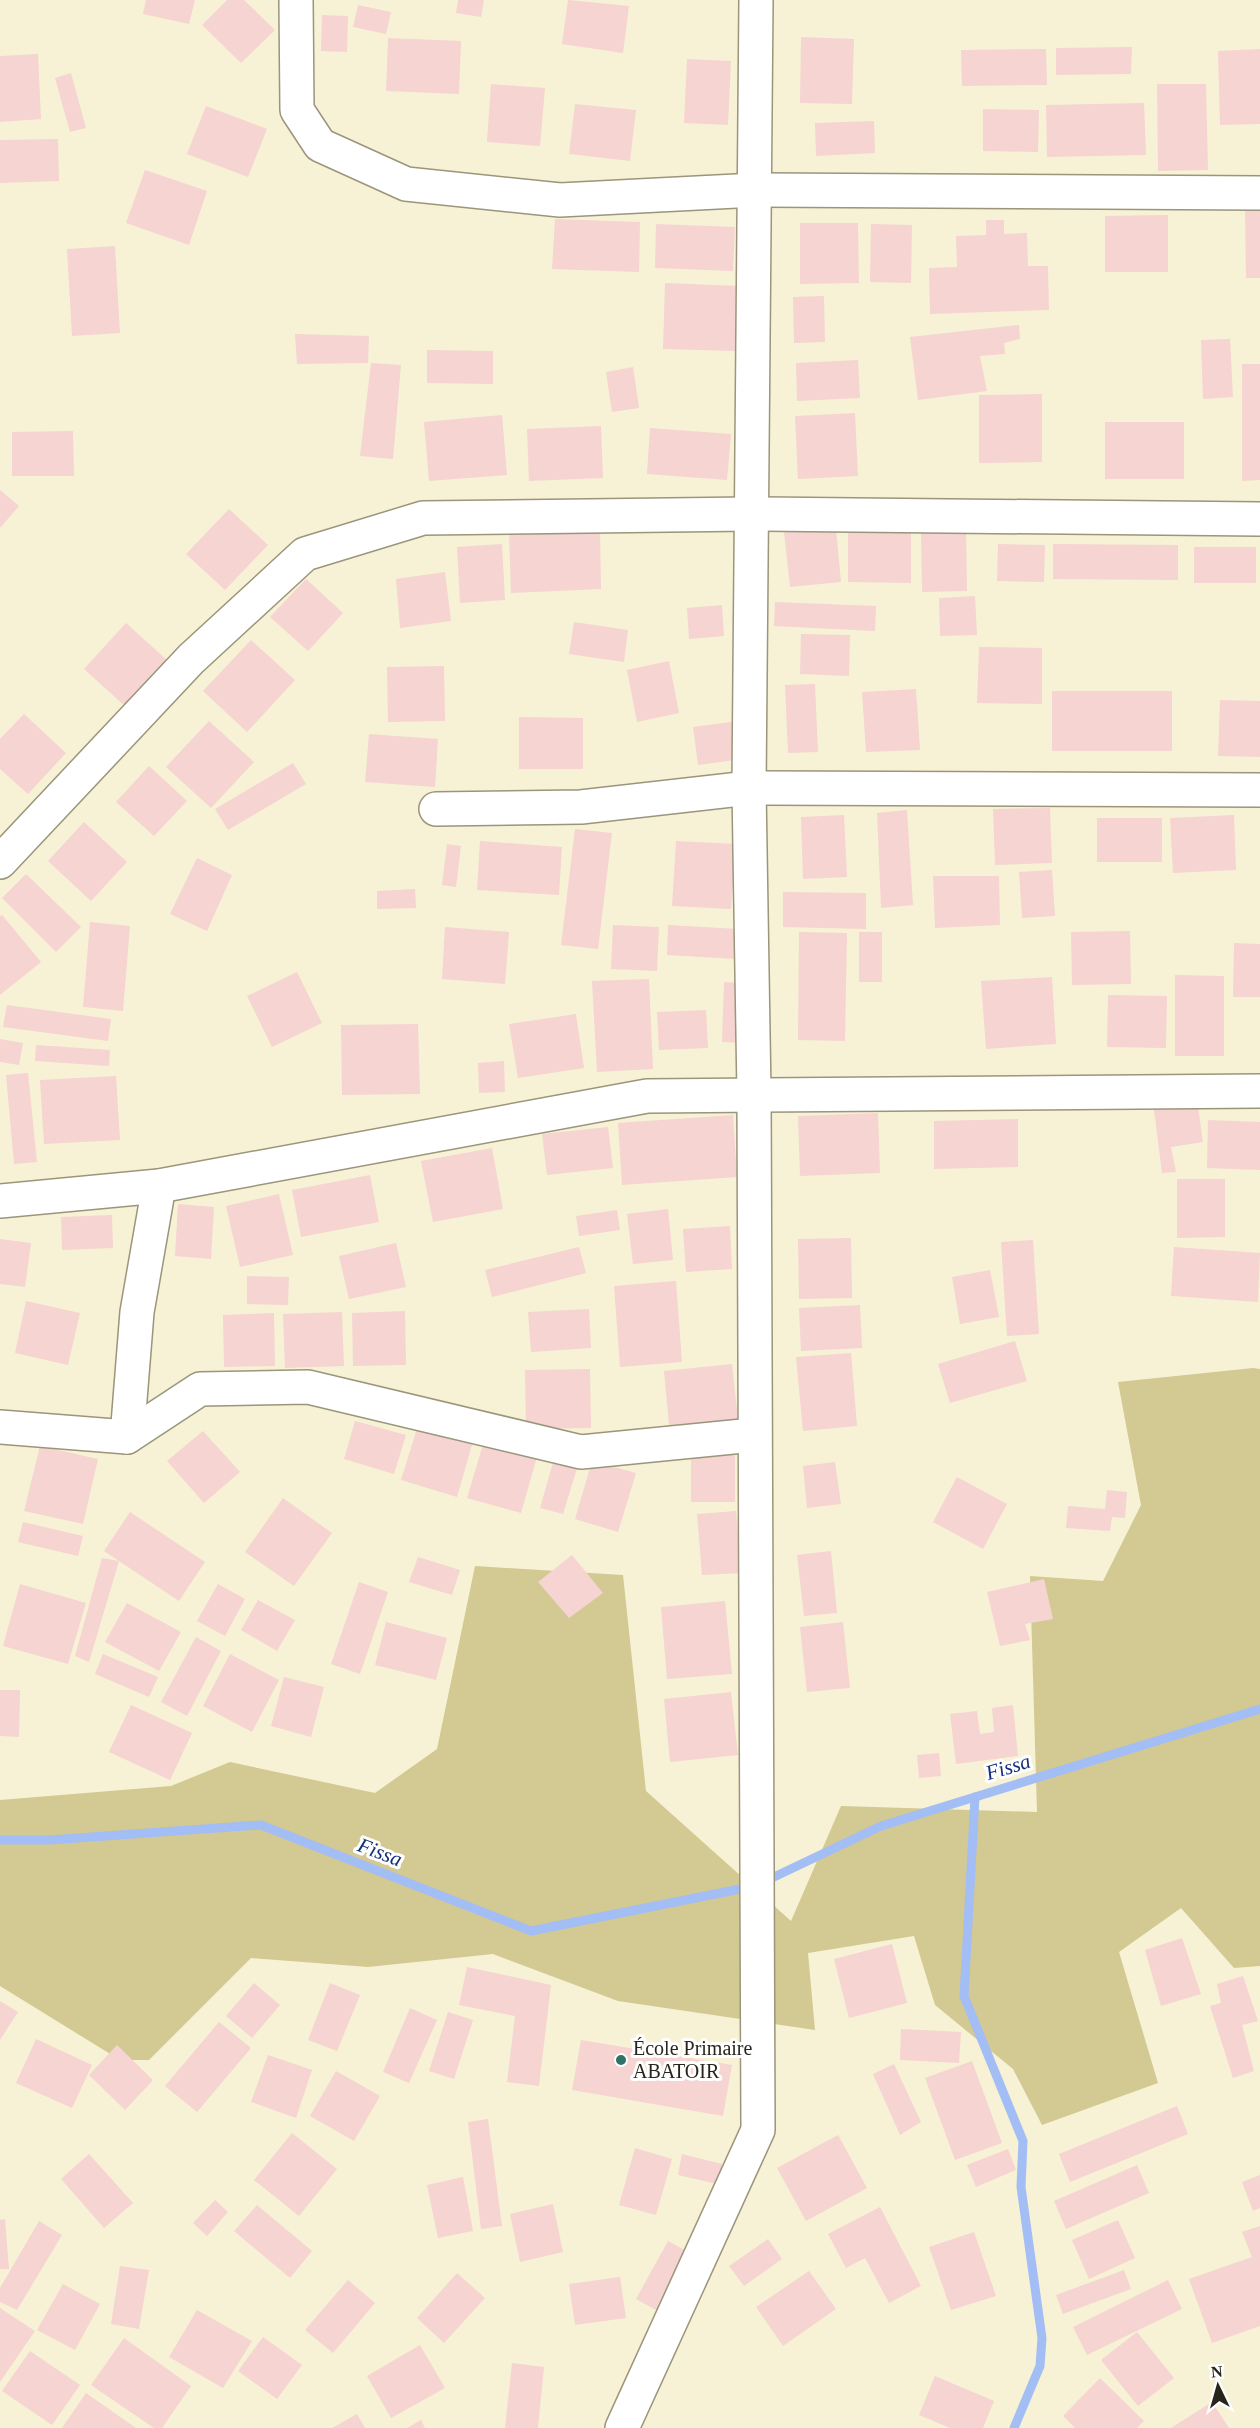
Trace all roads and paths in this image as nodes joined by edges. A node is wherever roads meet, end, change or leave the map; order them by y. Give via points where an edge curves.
1 (296, 0) edge
2 (756, 0) edge
3 (756, 190) junction
4 (1260, 193) edge
5 (750, 514) junction
6 (1260, 519) edge
7 (749, 788) junction
8 (1260, 790) edge
9 (436, 809) dead end
10 (0, 862) edge
11 (1260, 1091) edge
12 (754, 1094) junction
13 (159, 1186) junction
14 (0, 1201) edge
15 (0, 1427) edge
16 (753, 1435) junction
17 (127, 1437) junction
18 (622, 2428) edge

1 - 3 street via 297,110 320,145 406,184 560,200
2 - 3 street
3 - 4 street
3 - 5 street
5 - 6 street
5 - 7 street
5 - 10 street via 423,518 305,554 191,659
7 - 8 street
7 - 9 street via 581,807
7 - 12 street
11 - 12 street
12 - 13 street via 647,1095
12 - 16 street
13 - 14 street
13 - 17 street via 137,1312
15 - 17 street
16 - 17 street via 582,1452 308,1387 200,1389
16 - 18 street via 758,2130

